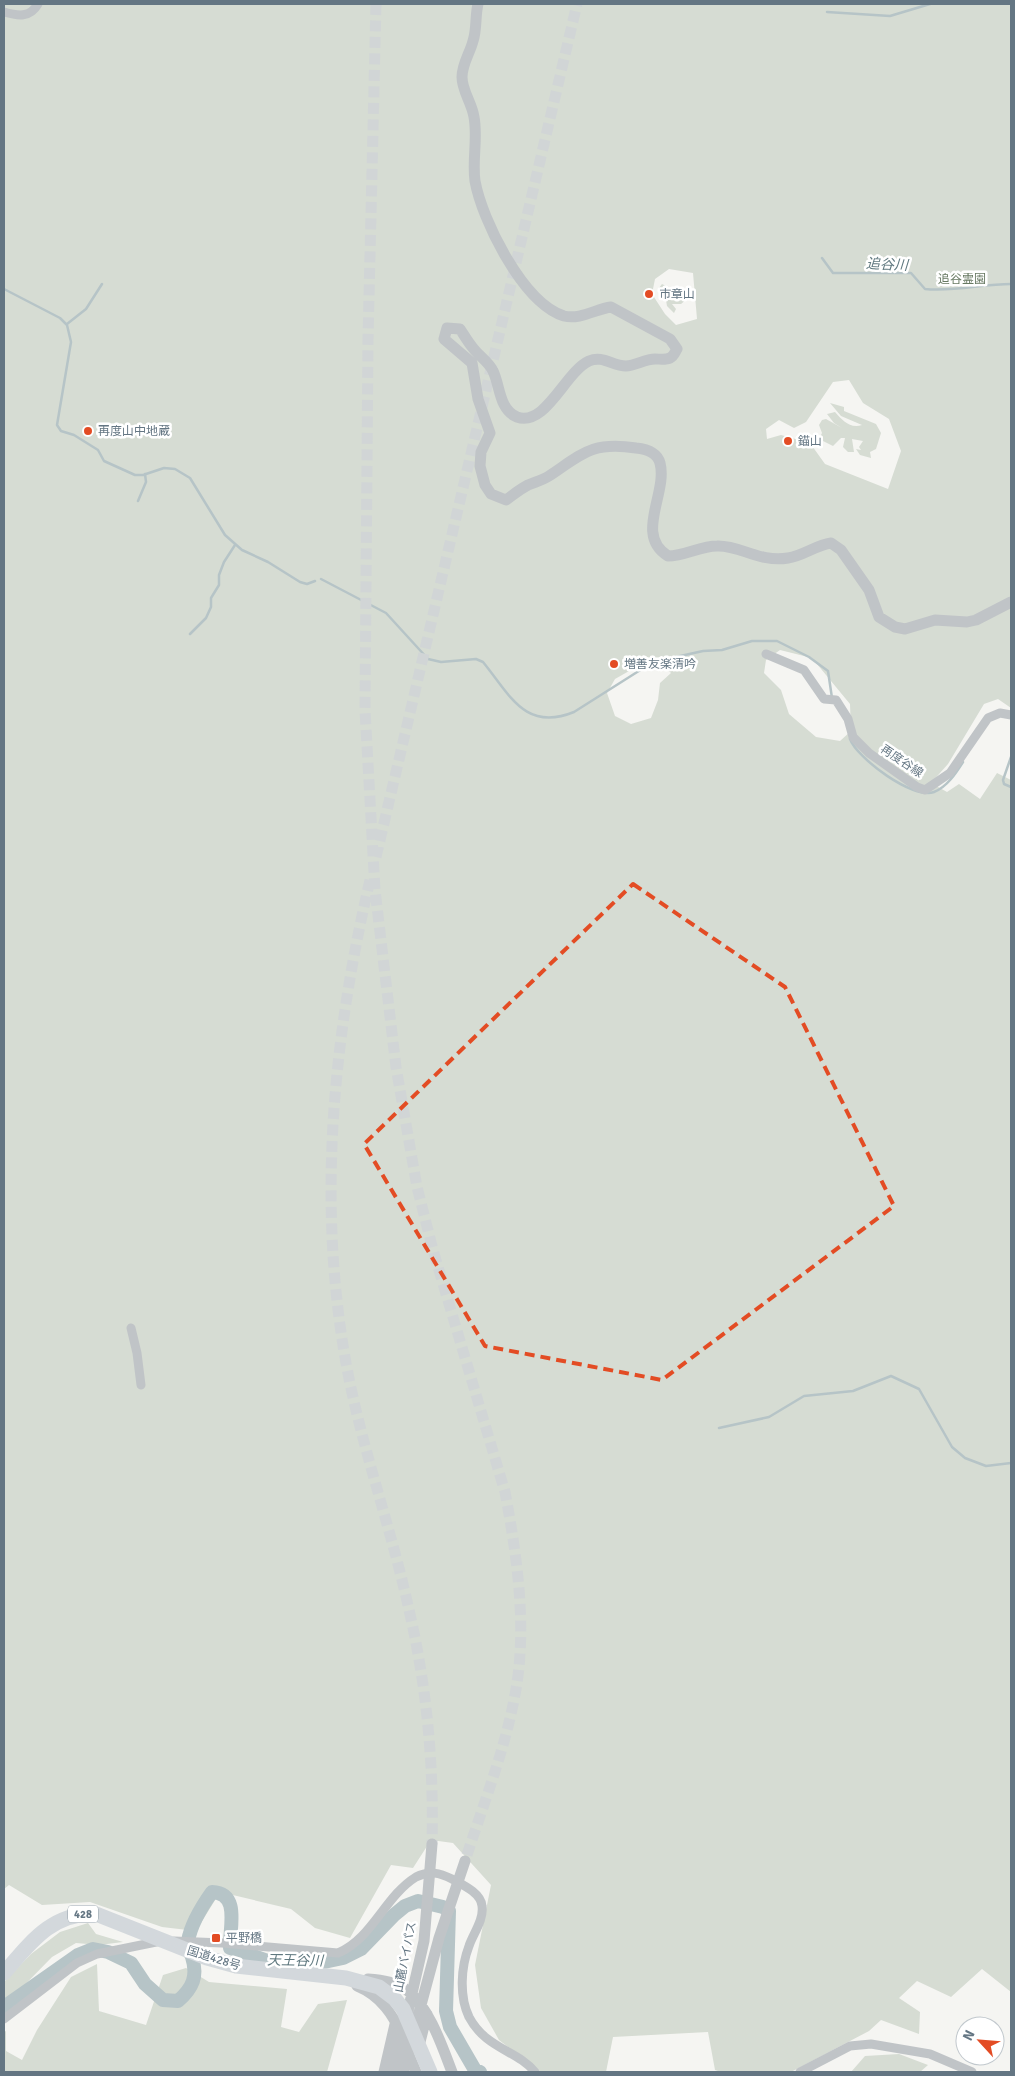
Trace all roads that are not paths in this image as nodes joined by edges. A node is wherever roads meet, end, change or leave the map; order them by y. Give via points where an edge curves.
1 (38, 4) edge
2 (478, 4) edge
3 (4, 12) edge
4 (1011, 602) edge
5 (766, 654) dead end
6 (1011, 715) edge
7 (131, 1328) dead end
8 (141, 1384) dead end
9 (432, 1844) tunnel mouth
10 (465, 1861) tunnel mouth
11 (162, 1941) junction
12 (424, 1941) junction
13 (433, 1963) junction
14 (265, 1971) junction
15 (4, 1973) edge
16 (346, 1978) junction
17 (4, 2019) edge
18 (398, 2069) edge
19 (384, 2072) edge
20 (412, 2072) edge
21 (416, 2072) edge
22 (430, 2072) edge
23 (452, 2072) edge
24 (536, 2072) edge
25 (800, 2072) edge
26 (972, 2072) edge

1 - 3 street via 29,14 19,16
2 - 4 street via 474,39 462,78 475,122 475,179 484,210 512,267 529,292 552,311 576,317 611,307 670,339 677,349 672,357 666,359 625,366 592,360 571,374 541,413 519,418 502,399 493,370 460,329 447,328 444,339 472,363 478,398 489,425 490,433 480,460 485,485 491,494 506,500 548,477 576,456 597,448 645,449 660,462 661,481 653,533 656,545 668,556 715,546 764,558 788,558 831,543 841,550 869,590 879,617 905,629 935,620 976,620
5 - 6 street, 再度谷線 via 804,670 848,719 853,737 868,753 925,790 950,773 988,718 1000,713
7 - 8 street
9 - 12 street, 山麓バイパス
10 - 13 street, 山麓バイパス
11 - 14 highway, 国道428号 / 428 via 236,1966
11 - 15 highway, 国道428号 / 428 via 96,1914 80,1914 59,1920 48,1928
11 - 17 street via 96,1954 77,1963
11 - 24 street via 338,1953 354,1944 388,1903 417,1877 427,1873 443,1874 470,1890 482,1906 462,1974 470,2017 488,2040
12 - 18 street, 山麓バイパス
12 - 19 street via 403,1994
13 - 18 street, 山麓バイパス
13 - 20 street via 427,2012
14 - 16 highway, 国道428号 / 428
14 - 21 street via 348,1983 374,1994 392,2015
16 - 22 highway, 国道428号 / 428 via 379,1987 395,1999 410,2022
16 - 23 street via 380,1980 408,1991 429,2021
25 - 26 street via 850,2046 871,2044 930,2054

